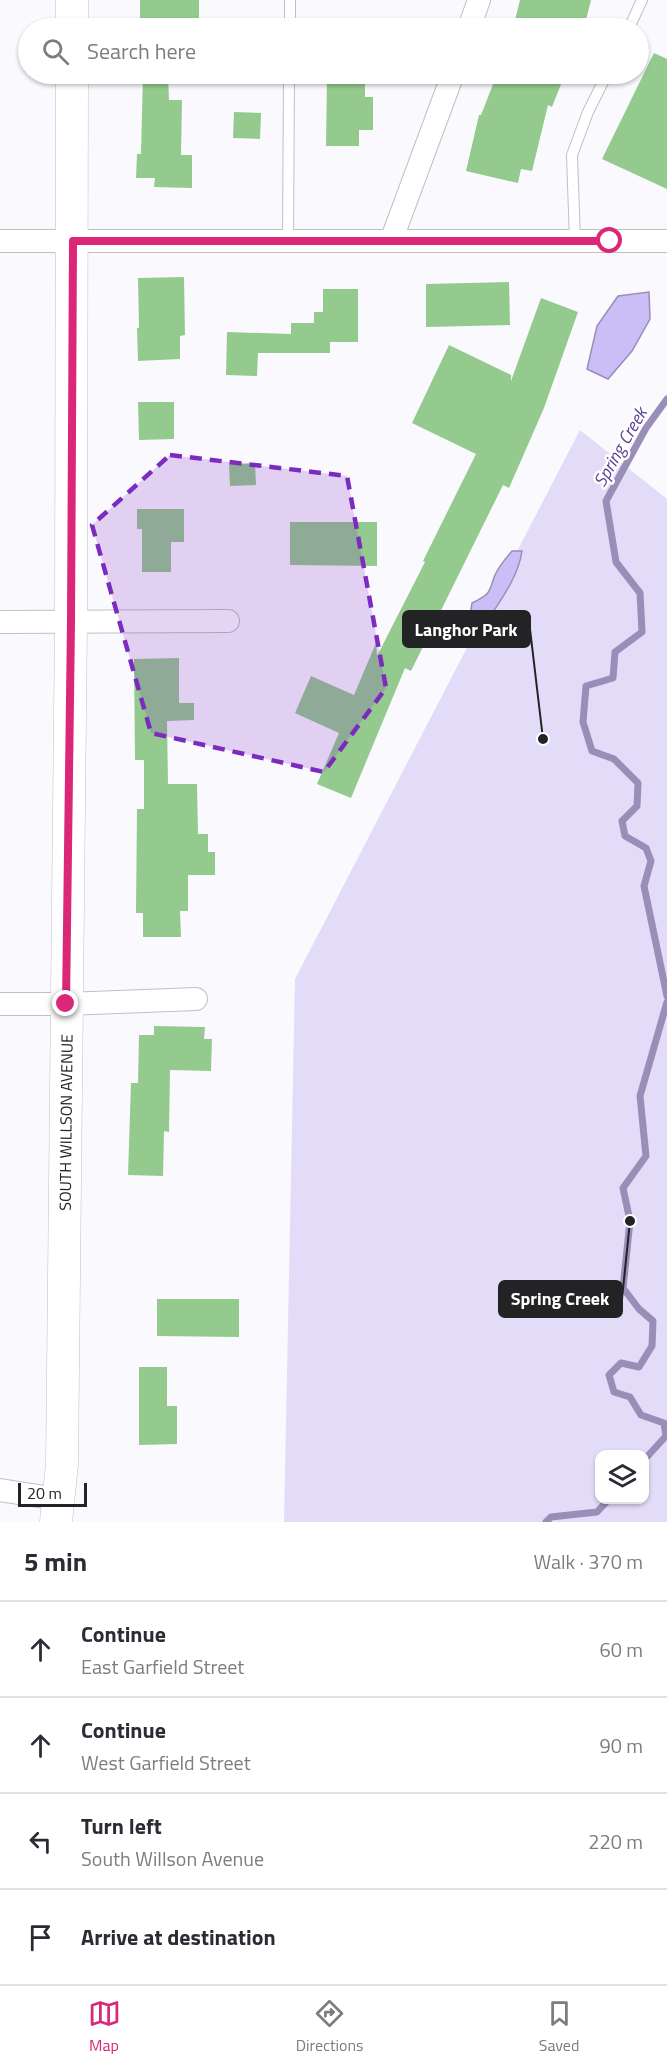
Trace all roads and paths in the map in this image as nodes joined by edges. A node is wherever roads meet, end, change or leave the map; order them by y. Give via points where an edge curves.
1 (72, 0) edge
2 (290, 0) edge
3 (479, 0) edge
4 (642, 0) edge
5 (72, 18) edge
6 (290, 18) edge
7 (473, 18) edge
8 (634, 18) edge
9 (72, 84) edge
10 (290, 84) edge
11 (449, 84) edge
12 (602, 84) edge
13 (288, 240) junction
14 (391, 240) junction
15 (575, 240) junction
16 (0, 241) edge
17 (73, 241) junction
18 (667, 241) edge
19 (228, 621) dead end
20 (0, 622) edge
21 (71, 622) junction
22 (196, 999) dead end
23 (0, 1004) edge
24 (66, 1004) junction
25 (0, 1490) edge
26 (57, 1510) edge

1 - 5 main road
2 - 6 lane
3 - 7 street
4 - 8 lane
9 - 17 main road, SOUTH WILLSON AVENUE
10 - 13 lane
11 - 14 street
12 - 15 lane via 572,155
13 - 14 street
13 - 17 street
14 - 15 street
15 - 18 street
16 - 17 street
17 - 21 main road, SOUTH WILLSON AVENUE
19 - 21 street
20 - 21 street
21 - 24 main road, SOUTH WILLSON AVENUE
22 - 24 street
23 - 24 street
24 - 26 main road, SOUTH WILLSON AVENUE via 62,1464
25 - 26 street

